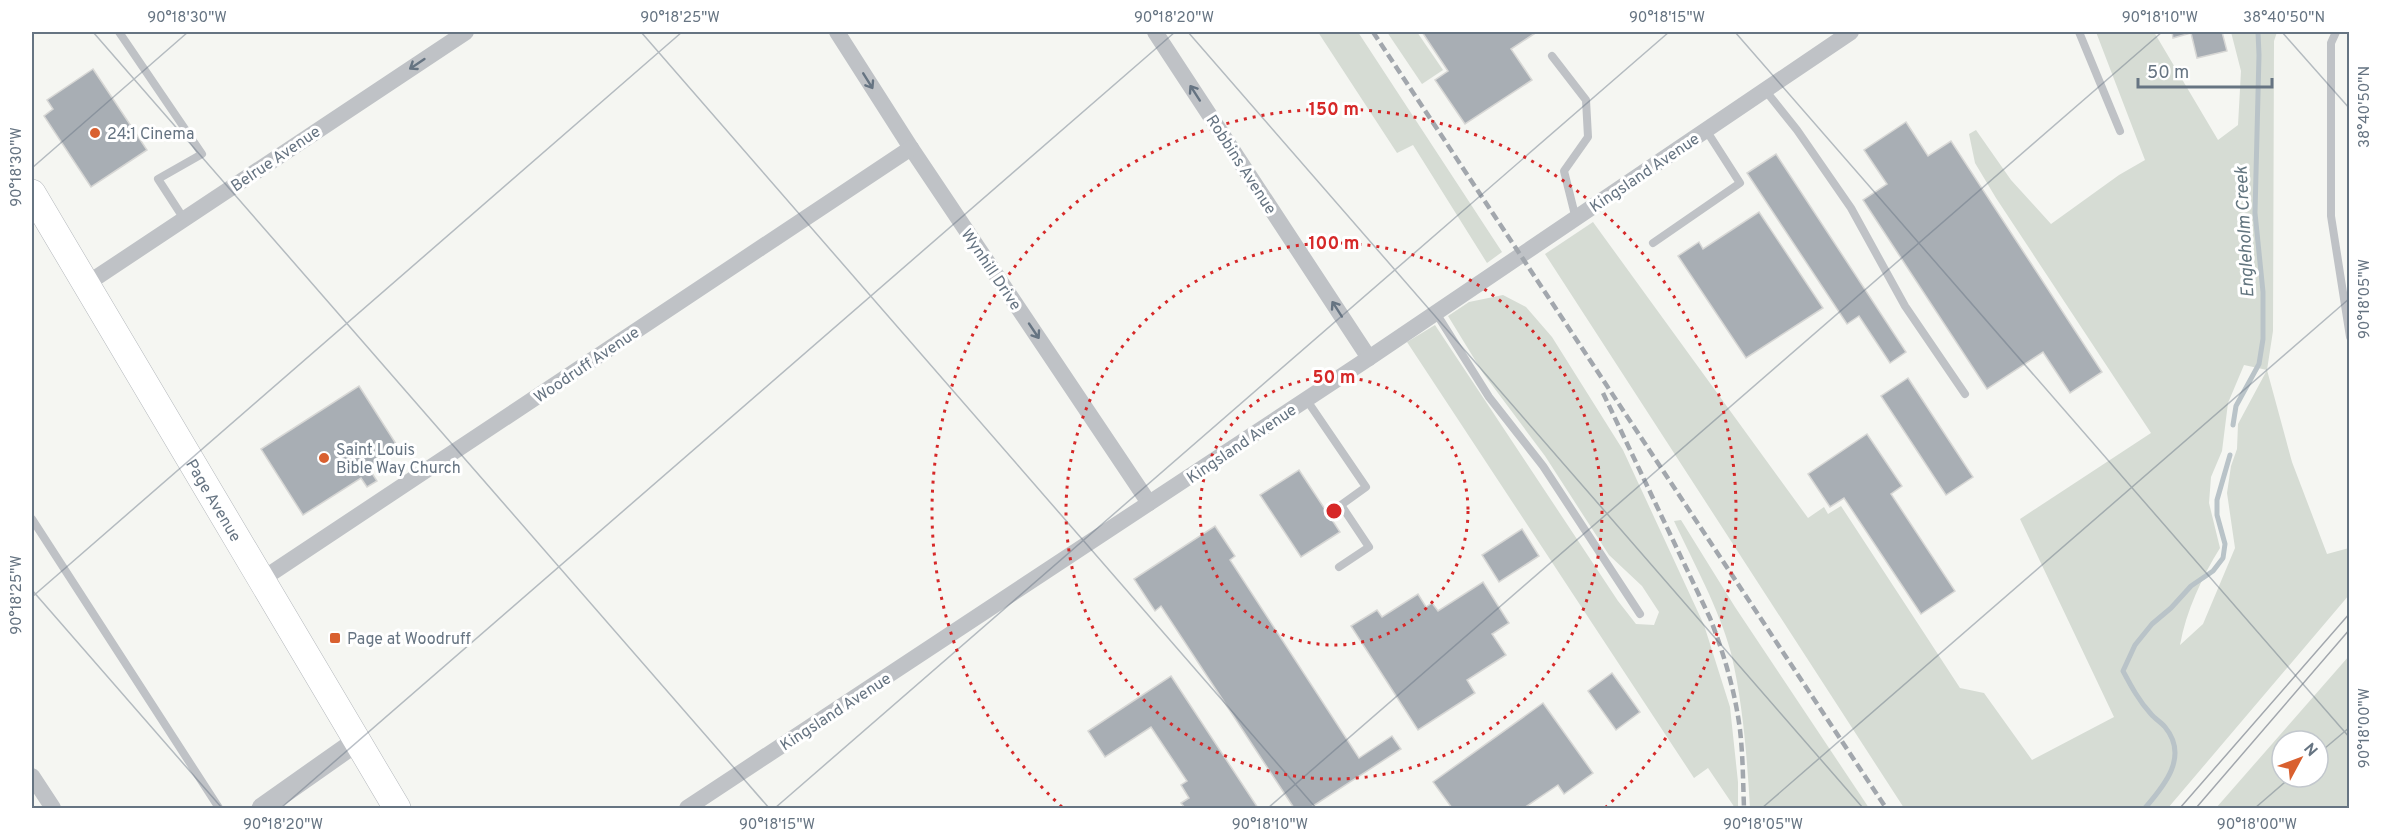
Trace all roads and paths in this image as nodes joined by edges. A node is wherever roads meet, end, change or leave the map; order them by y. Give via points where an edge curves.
1 (119, 32) edge
2 (466, 32) edge
3 (837, 32) edge
4 (1155, 32) edge
5 (1851, 32) edge
6 (2079, 32) edge
7 (2336, 32) edge
8 (1552, 56) dead end
9 (1765, 90) junction
10 (1706, 130) junction
11 (2120, 131) dead end
12 (911, 148) junction
13 (32, 193) edge
14 (184, 219) junction
15 (1576, 219) junction
16 (1653, 243) dead end
17 (84, 285) junction
18 (1436, 313) junction
19 (2349, 337) edge
20 (1369, 358) junction
21 (1965, 394) dead end
22 (1306, 399) junction
23 (1149, 503) junction
24 (32, 519) edge
25 (1339, 567) dead end
26 (261, 580) junction
27 (1640, 614) dead end
28 (357, 741) junction
29 (32, 776) edge
30 (53, 808) edge
31 (219, 808) edge
32 (262, 808) edge
33 (397, 808) edge
34 (687, 808) edge

1 - 14 lane via 202,154 158,179
2 -> 14 street, Belrue Avenue
3 -> 12 street, Wynhill Drive
20 -> 4 street, Robbins Avenue
5 - 9 street, Kingsland Avenue
6 - 11 lane
7 - 19 lane via 2331,43 2331,216
8 - 15 lane via 1586,100 1588,137 1564,171
9 - 10 street, Kingsland Avenue
9 - 21 lane via 1851,208 1905,306
10 - 15 street, Kingsland Avenue
10 - 16 lane via 1740,183
12 -> 23 street, Wynhill Drive
12 - 26 street, Woodruff Avenue
13 - 17 main road, Page Avenue
14 - 17 street, Belrue Avenue
15 - 18 street, Kingsland Avenue
17 - 26 main road, Page Avenue
18 - 20 street, Kingsland Avenue
18 - 27 lane via 1489,397 1543,466
20 - 22 street, Kingsland Avenue
22 - 23 street, Kingsland Avenue
22 - 25 lane via 1366,488 1341,505 1370,547
23 - 34 street, Kingsland Avenue
24 - 31 lane
26 - 28 main road, Page Avenue
28 - 32 street
28 - 33 main road, Page Avenue
29 - 30 street

